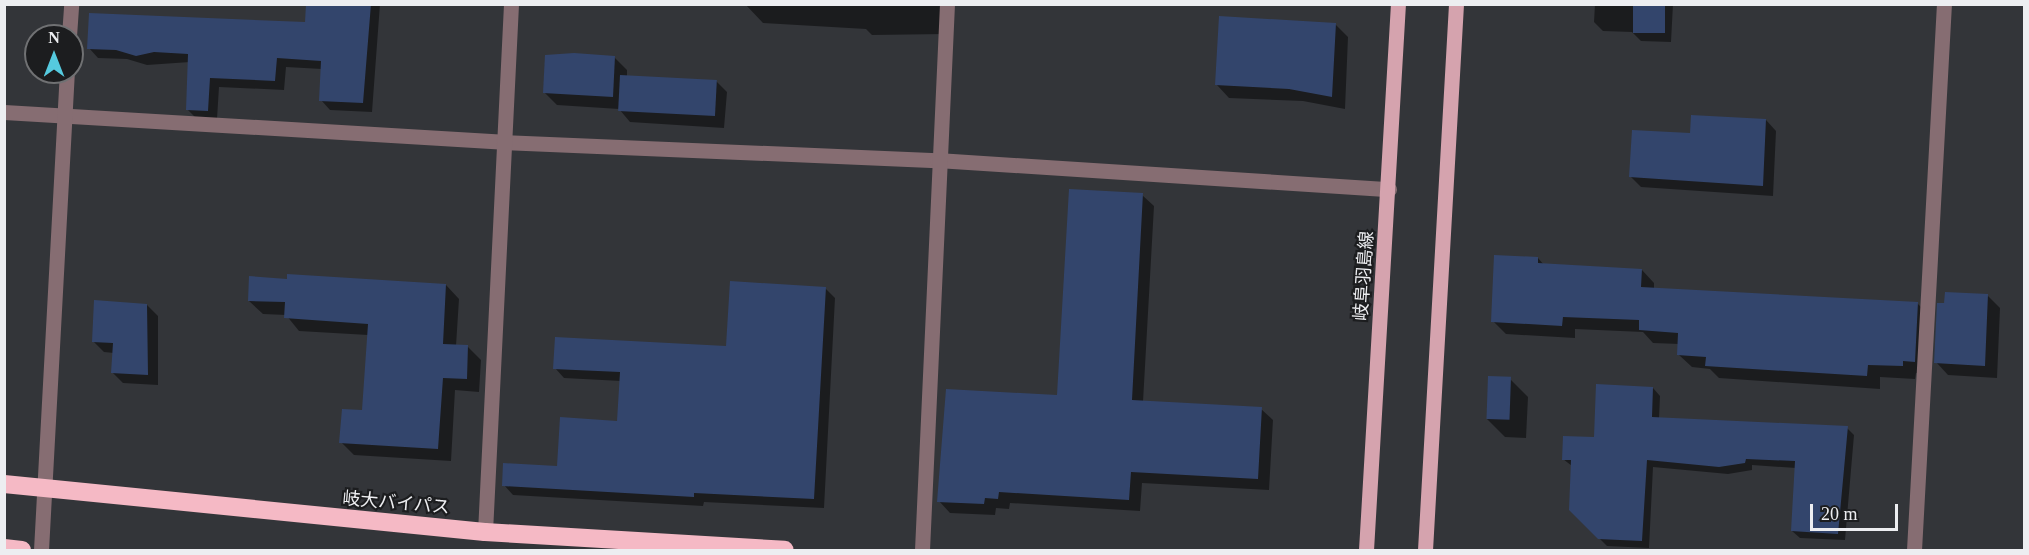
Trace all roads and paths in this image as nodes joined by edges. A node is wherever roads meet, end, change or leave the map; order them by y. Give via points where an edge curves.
1 (70, 4) edge
2 (511, 4) edge
3 (946, 4) edge
4 (1398, 4) edge
5 (1456, 4) edge
6 (1944, 4) edge
7 (69, 24) edge
8 (66, 84) edge
9 (4, 112) edge
10 (64, 115) junction
11 (503, 142) junction
12 (937, 160) junction
13 (1389, 189) junction
14 (4, 484) edge
15 (44, 491) junction
16 (484, 532) junction
17 (4, 548) edge
18 (22, 550) edge
19 (41, 550) edge
20 (784, 550) edge
21 (922, 550) edge
22 (1366, 550) edge
23 (1425, 550) edge
24 (1914, 550) edge

1 - 7 street
2 - 11 street
3 - 12 street
4 - 13 main road, 岐阜羽島線
5 - 23 main road
6 - 24 street
8 - 10 street
9 - 10 street
10 - 11 street
10 - 15 street
11 - 12 street
11 - 16 street
12 - 13 street
12 - 21 street
13 - 22 main road, 岐阜羽島線
14 - 15 highway, 岐大バイパス
15 - 16 highway, 岐大バイパス
15 - 19 street
16 - 20 highway, 岐大バイパス
17 - 18 highway

